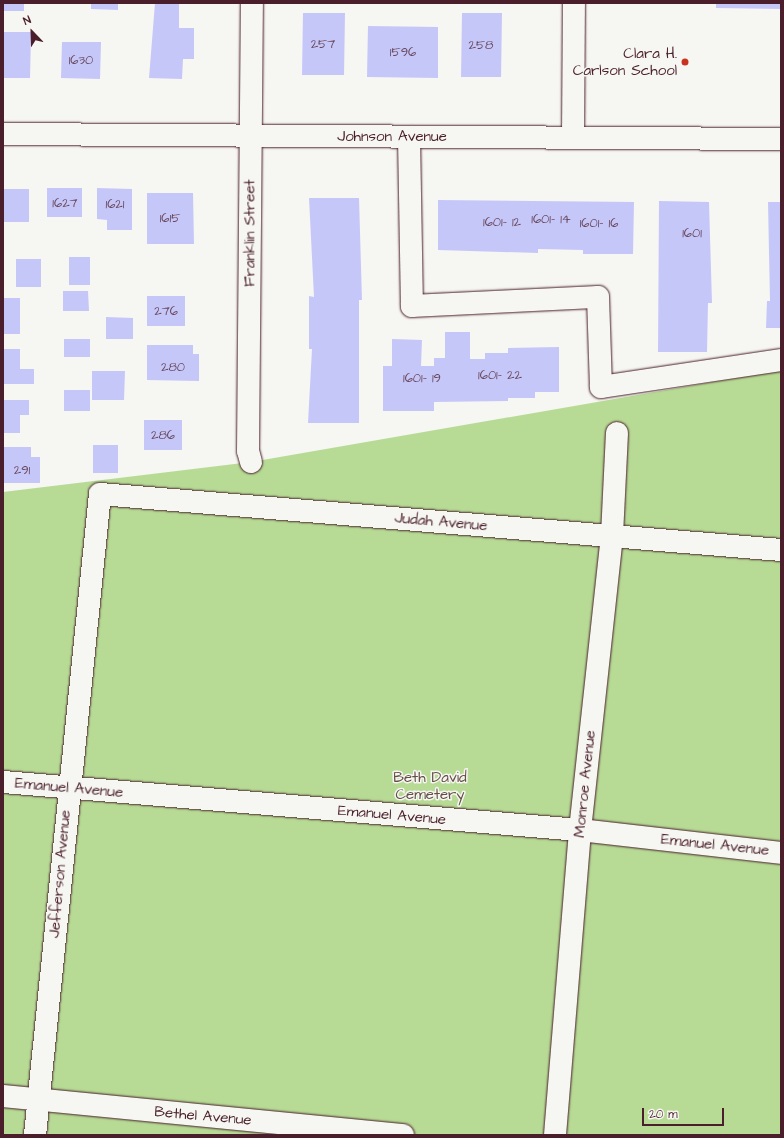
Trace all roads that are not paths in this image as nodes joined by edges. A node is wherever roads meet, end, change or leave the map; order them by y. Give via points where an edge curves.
1 (252, 3) edge
2 (574, 3) edge
3 (3, 134) edge
4 (250, 136) junction
5 (409, 137) junction
6 (573, 138) junction
7 (781, 139) edge
8 (781, 360) edge
9 (616, 433) dead end
10 (251, 462) dead end
11 (100, 494) joint
12 (612, 535) junction
13 (781, 550) edge
14 (3, 782) edge
15 (68, 788) junction
16 (580, 830) junction
17 (781, 853) edge
18 (3, 1096) edge
19 (38, 1100) junction
20 (35, 1135) edge
21 (403, 1135) edge
22 (555, 1135) edge

1 - 4 street, Franklin Street
2 - 6 street
3 - 4 street, Johnson Avenue
4 - 5 street, Johnson Avenue
4 - 10 street, Franklin Street via 248,451
5 - 6 street, Johnson Avenue
5 - 8 street via 412,306 598,297 601,387
6 - 7 street, Johnson Avenue
9 - 12 street, Monroe Avenue
11 - 12 street, Judah Avenue
11 - 15 street, Jefferson Avenue
12 - 13 street, Judah Avenue
12 - 16 street, Monroe Avenue
14 - 15 street, Emanuel Avenue
15 - 16 street, Emanuel Avenue
15 - 19 street, Jefferson Avenue
16 - 17 street, Emanuel Avenue
16 - 22 street, Monroe Avenue
18 - 19 street, Bethel Avenue
19 - 20 street, Jefferson Avenue
19 - 21 street, Bethel Avenue

